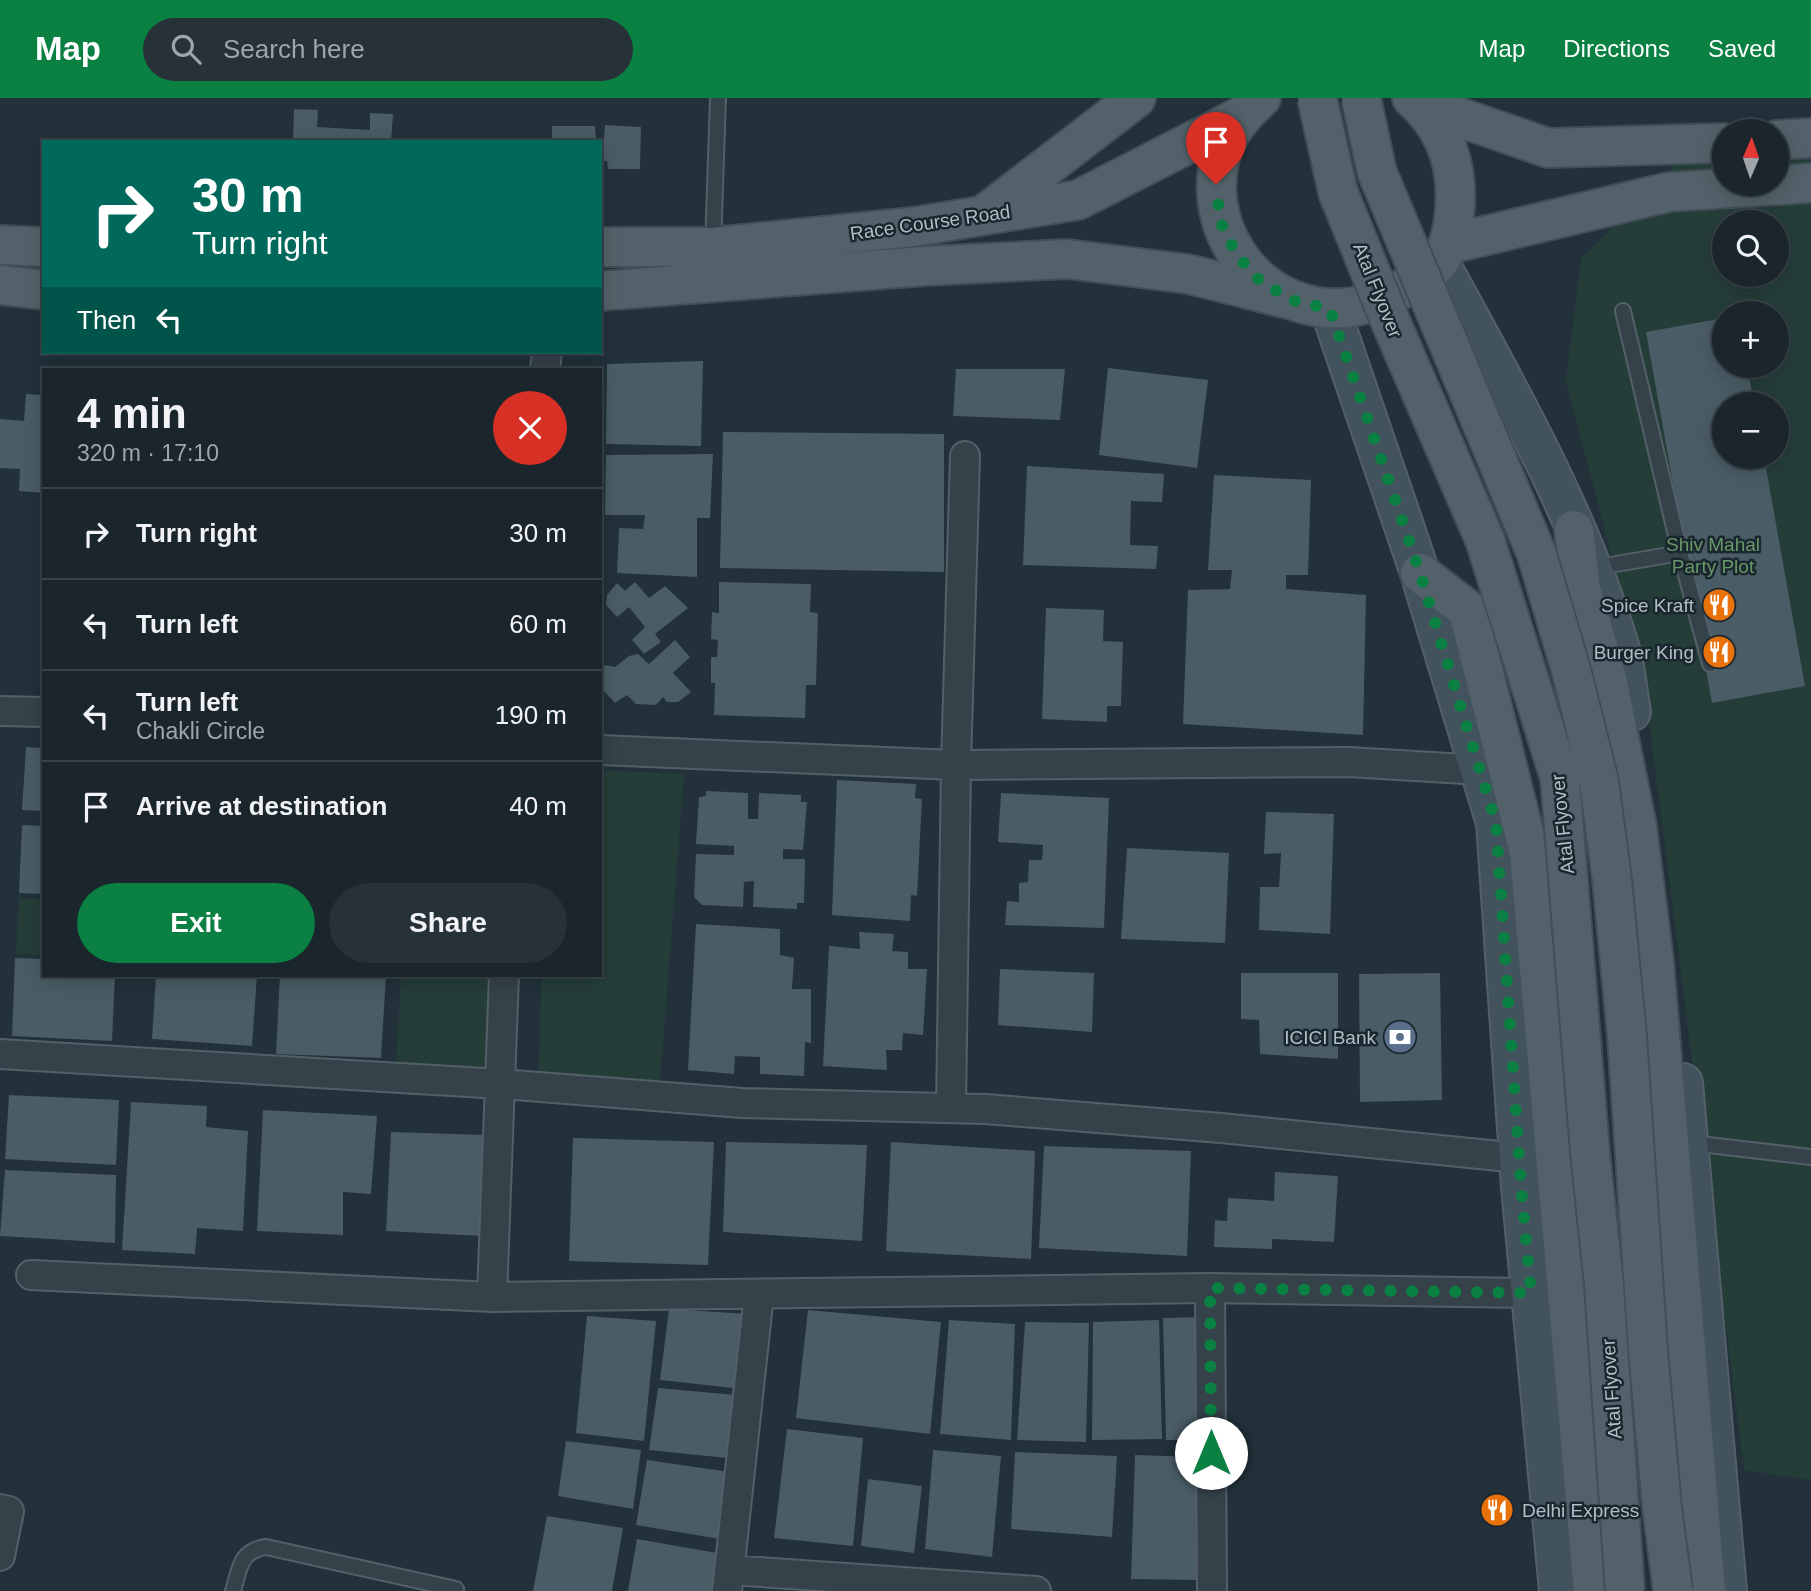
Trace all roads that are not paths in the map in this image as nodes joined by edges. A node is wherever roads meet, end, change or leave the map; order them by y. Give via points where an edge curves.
1 (718, 98) edge
2 (1136, 98) edge
3 (1317, 98) edge
4 (1361, 98) edge
5 (1415, 101) edge
6 (1251, 105) edge
7 (1811, 138) edge
8 (1789, 139) edge
9 (1712, 144) edge
10 (1811, 183) edge
11 (985, 215) junction
12 (0, 245) edge
13 (42, 247) edge
14 (602, 247) edge
15 (1445, 253) junction
16 (712, 265) junction
17 (0, 285) edge
18 (42, 290) edge
19 (602, 291) edge
20 (1292, 300) junction
21 (1330, 309) junction
22 (1623, 311) dead end
23 (965, 456) dead end
24 (1574, 530) joint
25 (1680, 552) junction
26 (1420, 573) junction
27 (1588, 585) junction
28 (1710, 664) dead end
29 (0, 711) edge
30 (42, 712) edge
31 (602, 750) edge
32 (956, 765) junction
33 (1481, 770) junction
34 (504, 977) edge
35 (0, 1054) edge
36 (501, 1084) junction
37 (951, 1108) junction
38 (1688, 1142) junction
39 (1811, 1157) edge
40 (1519, 1158) junction
41 (31, 1275) dead end
42 (1210, 1288) junction
43 (1531, 1293) junction
44 (759, 1294) junction
45 (492, 1297) junction
46 (0, 1509) edge
47 (0, 1556) edge
48 (728, 1581) edge
49 (456, 1589) edge
50 (233, 1591) edge
51 (1035, 1591) edge
52 (1212, 1591) edge
53 (1559, 1591) edge
54 (1593, 1591) edge
55 (1625, 1591) edge
56 (1673, 1591) edge
57 (1706, 1591) edge
58 (1727, 1591) edge

1 - 16 lane
2 - 11 main road
3 - 55 main road, Atal Flyover, bridge via 1338,192 1485,540 1560,778
4 - 56 main road, Atal Flyover, bridge via 1377,172 1537,555 1599,782 1625,1010 1650,1364
5 - 9 main road via 1548,148
5 - 15 main road via 1440,130 1453,162 1455,197
6 - 11 main road, Race Course Road via 1078,200
6 - 20 main road via 1223,148 1216,184 1220,221 1236,254 1260,281
7 - 8 main road
10 - 15 main road via 1669,192
11 - 16 main road, Race Course Road
12 - 13 main road
14 - 16 main road, Race Course Road
15 - 21 main road via 1404,288 1368,304
15 - 24 street
16 - 19 main road, Race Course Road
16 - 20 main road, Race Course Road via 925,266 1068,259 1188,274
17 - 18 main road
20 - 21 main road, Race Course Road
21 - 26 street
22 - 25 lane
23 - 32 street
24 - 27 main road via 1581,589
25 - 27 lane
25 - 28 lane
26 - 33 street
26 - 54 main road via 1468,610 1529,853
27 - 38 street via 1620,651 1665,912
27 - 57 main road via 1637,827 1654,961
29 - 30 street
31 - 32 street
32 - 33 street via 1349,762
32 - 37 street
33 - 40 street via 1496,823
34 - 36 street
35 - 36 street
36 - 37 street via 742,1103
36 - 45 street
37 - 40 street via 1221,1128
38 - 39 lane
38 - 58 street
40 - 43 street
41 - 45 street
42 - 43 street
42 - 44 street
42 - 52 street
43 - 53 street
44 - 45 street
44 - 48 street
46 - 47 street via 9,1511
48 - 51 street
49 - 50 lane via 266,1547 253,1549 243,1558

